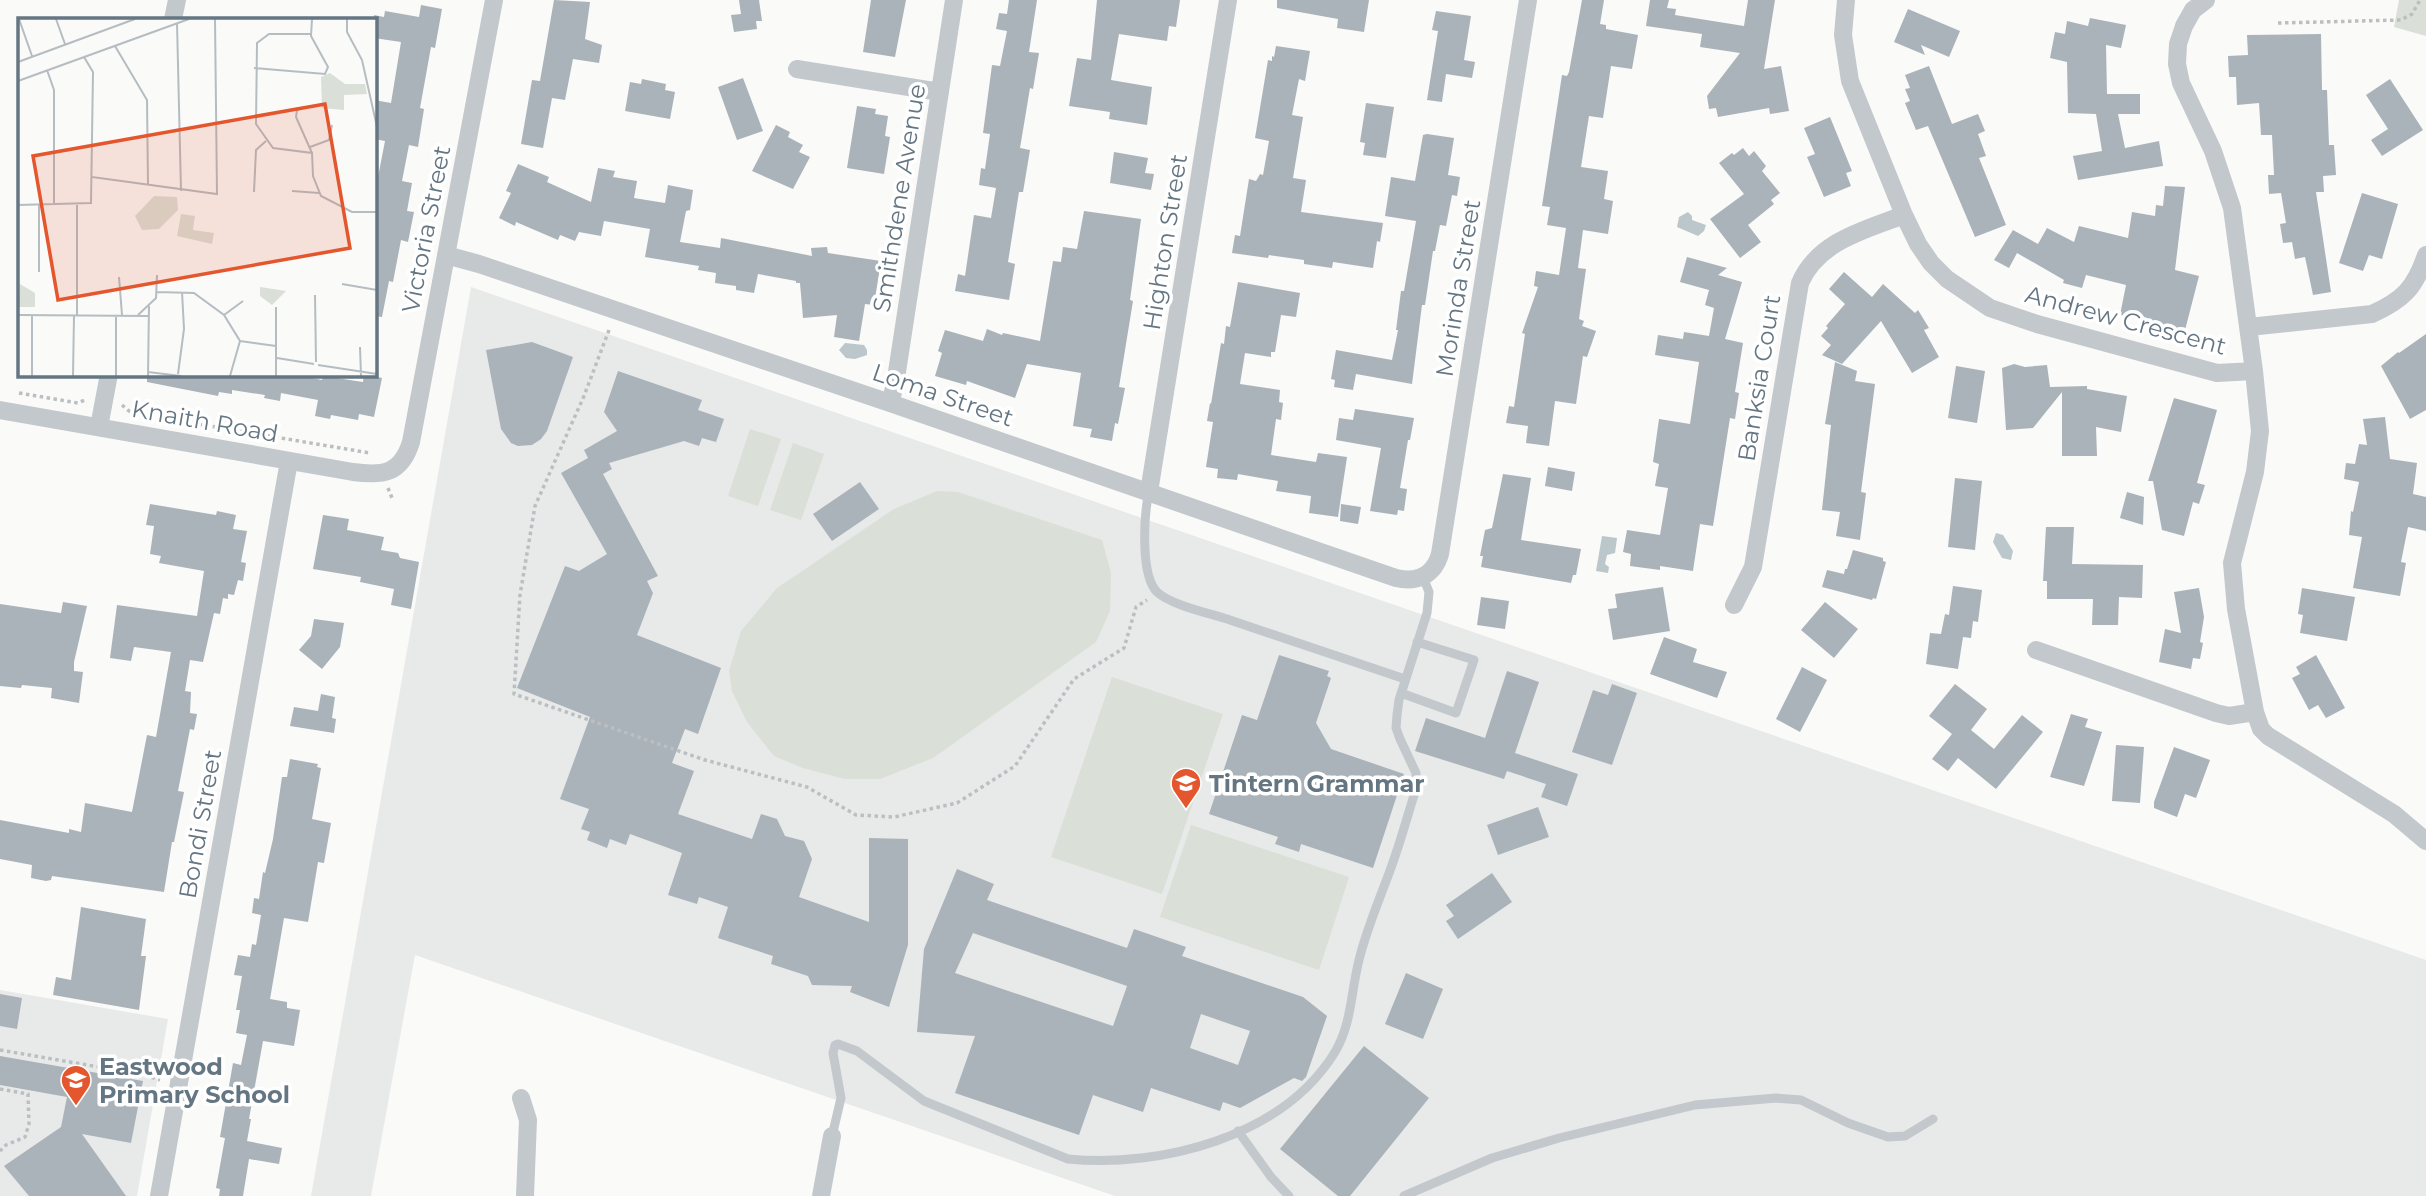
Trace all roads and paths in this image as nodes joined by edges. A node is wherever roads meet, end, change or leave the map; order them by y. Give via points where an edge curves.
1 (177, 0) edge
2 (494, 0) edge
3 (954, 0) edge
4 (1228, 0) edge
5 (1528, 0) edge
6 (1846, 0) edge
7 (2206, 0) edge
8 (2420, 0) edge
9 (173, 18) edge
10 (2278, 23) dead end
11 (797, 69) dead end
12 (940, 92) junction
13 (1904, 215) junction
14 (446, 255) junction
15 (2426, 255) edge
16 (2249, 327) junction
17 (609, 330) dead end
18 (2254, 372) junction
19 (109, 376) edge
20 (13, 391) dead end
21 (104, 401) junction
22 (890, 403) junction
23 (0, 410) edge
24 (164, 418) dead end
25 (187, 423) dead end
26 (99, 427) junction
27 (372, 454) dead end
28 (289, 461) junction
29 (399, 465) joint
30 (1149, 492) junction
31 (1423, 577) junction
32 (1158, 593) junction
33 (1734, 605) dead end
34 (1417, 642) junction
35 (2036, 650) dead end
36 (1405, 679) junction
37 (1401, 693) junction
38 (2255, 712) junction
39 (2426, 841) edge
40 (0, 1050) edge
41 (160, 1080) dead end
42 (0, 1089) edge
43 (521, 1098) dead end
44 (1933, 1119) dead end
45 (1238, 1131) junction
46 (832, 1136) joint
47 (0, 1152) edge
48 (159, 1196) edge
49 (525, 1196) edge
50 (821, 1196) edge
51 (1289, 1196) edge
52 (1404, 1196) edge

1 - 9 street
2 - 14 street, Victoria Street
3 - 12 street, Smithdene Avenue
4 - 30 street, Highton Street
5 - 31 street, Morinda Street via 1440,554
6 - 13 street, Andrew Crescent via 1843,35 1850,81
7 - 16 street via 2184,26 2177,64 2232,208
8 - 10 path via 2412,14 2401,20
11 - 12 street
12 - 22 street, Smithdene Avenue
13 - 18 street, Andrew Crescent via 1931,263 1990,308 2217,373
13 - 33 street, Banksia Court via 1826,248 1805,271 1753,567
14 - 22 street, Loma Street
14 - 29 street, Victoria Street via 411,442
15 - 16 street via 2407,293 2372,314
16 - 18 street
17 - 32 path via 535,506 520,595 514,694 705,760 807,787 856,815 894,817 957,803 1015,766 1074,679 1125,648 1136,607
18 - 38 street, Andrew Crescent via 2260,431 2255,472 2232,563
19 - 21 street
20 - 21 path via 78,403 87,398
21 - 24 path
21 - 26 street
22 - 30 street, Loma Street
23 - 26 street, Knaith Road
25 - 27 path
26 - 28 street, Knaith Road
28 - 29 street, Knaith Road via 368,474 381,474
28 - 48 street, Bondi Street
30 - 31 street, Loma Street via 1396,578
30 - 32 lane via 1144,512 1148,573
31 - 34 lane via 1429,592
32 - 36 lane
34 - 36 lane
34 - 37 lane via 1474,660 1456,713
35 - 38 street via 2216,713
36 - 37 lane
37 - 45 lane via 1396,727 1416,774 1416,789 1359,961 1342,1038 1296,1099
38 - 39 street, Andrew Crescent via 2268,736 2394,814
40 - 41 path
42 - 47 path via 28,1094 29,1124 25,1137
43 - 49 street via 528,1120
44 - 52 lane via 1905,1136 1888,1137 1801,1100 1695,1105 1492,1158
45 - 46 lane via 1158,1157 1068,1159 925,1101 857,1051 838,1044 833,1053 841,1098
45 - 51 lane
46 - 50 street

